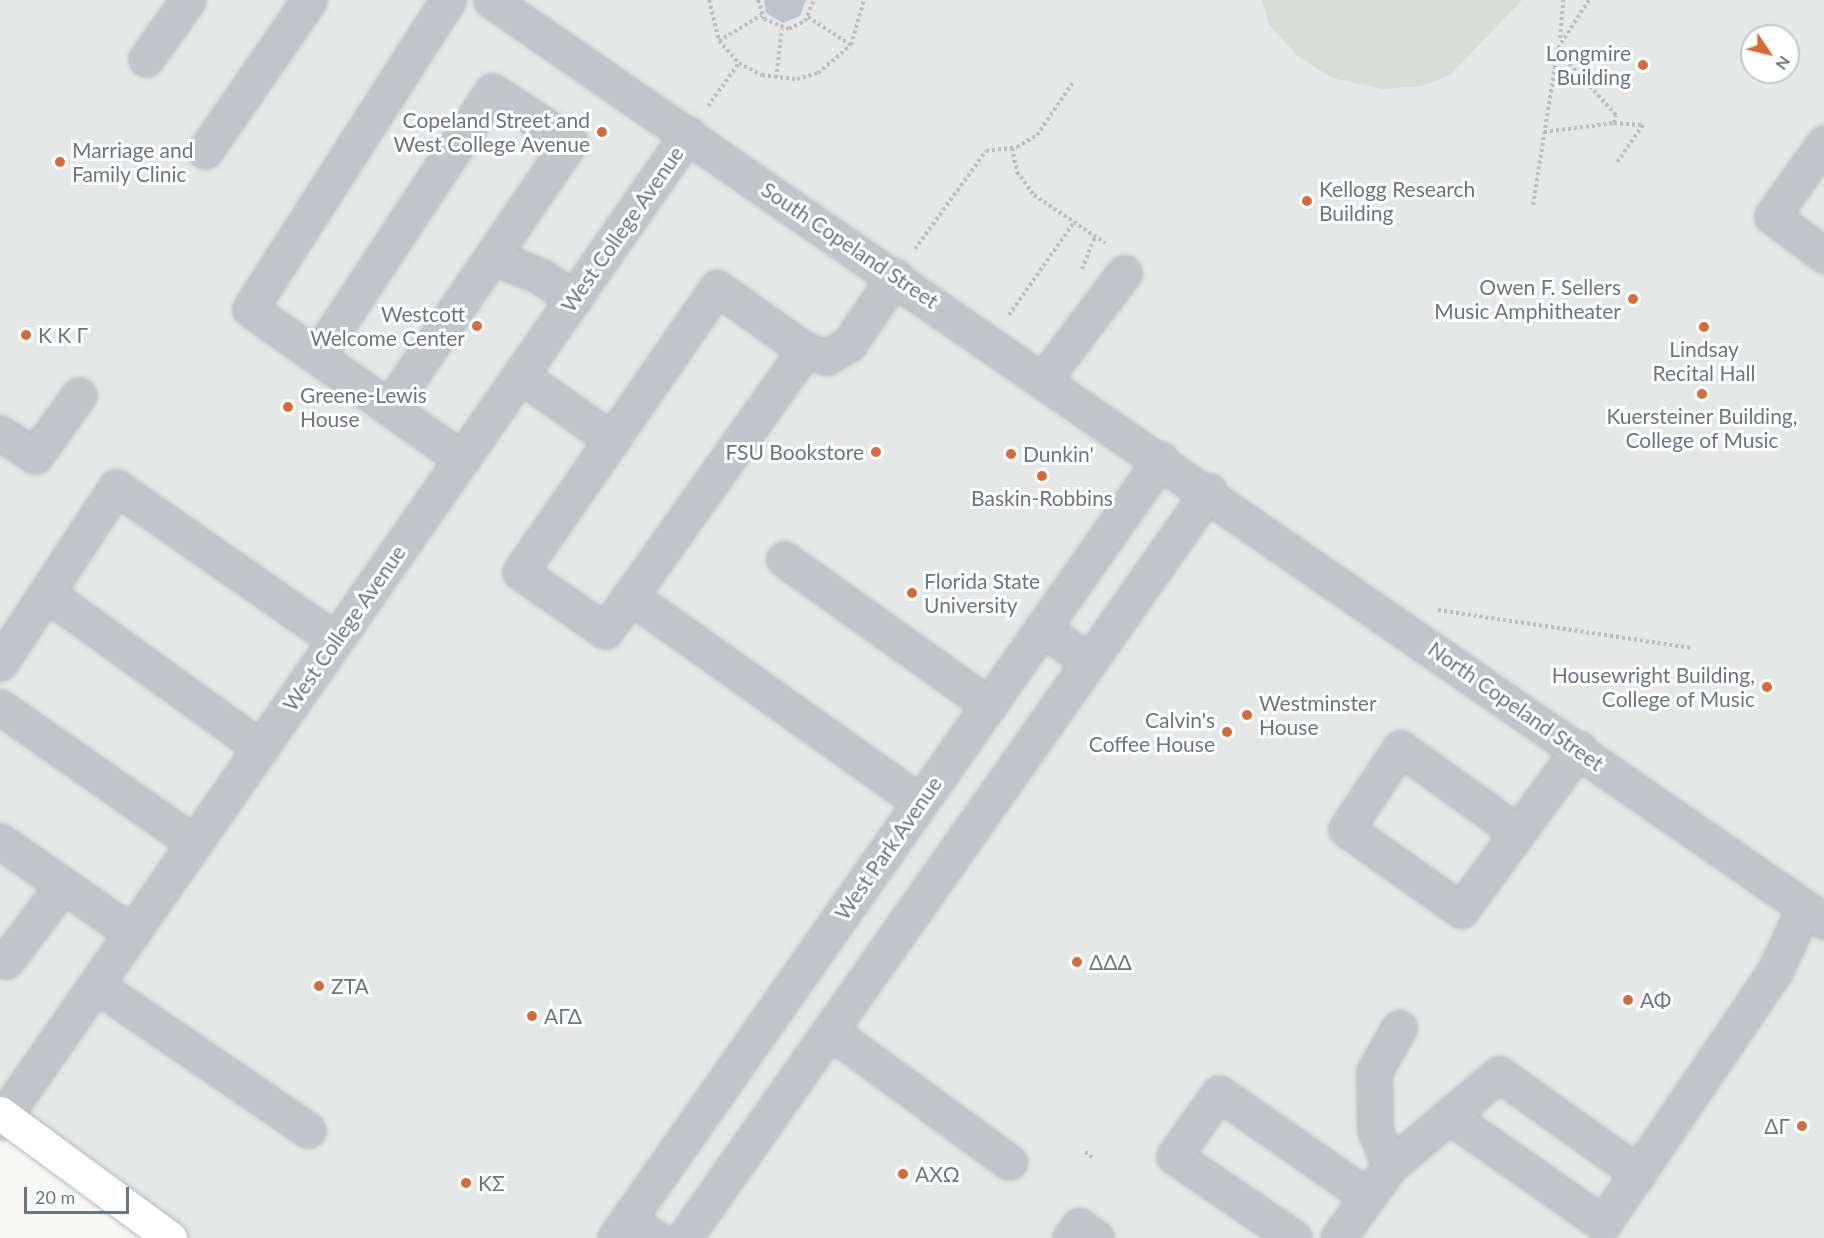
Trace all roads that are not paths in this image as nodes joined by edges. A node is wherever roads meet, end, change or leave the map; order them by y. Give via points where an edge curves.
1 (188, 0) edge
2 (309, 0) edge
3 (448, 0) edge
4 (491, 0) edge
5 (146, 59) dead end
6 (688, 134) junction
7 (1823, 146) edge
8 (205, 151) dead end
9 (1824, 255) edge
10 (493, 256) junction
11 (1119, 261) road end
12 (904, 263) junction
13 (574, 299) junction
14 (805, 350) junction
15 (318, 355) junction
16 (520, 375) junction
17 (1044, 379) junction
18 (79, 395) dead end
19 (390, 406) junction
20 (0, 433) edge
21 (612, 440) junction
22 (462, 459) junction
23 (1161, 459) junction
24 (1209, 491) junction
25 (784, 559) dead end
26 (46, 593) junction
27 (630, 596) junction
28 (1042, 628) junction
29 (335, 640) junction
30 (1089, 662) junction
31 (0, 663) edge
32 (989, 705) junction
33 (0, 706) edge
34 (261, 748) junction
35 (1578, 749) junction
36 (920, 802) junction
37 (1517, 832) junction
38 (0, 841) edge
39 (194, 843) junction
40 (63, 885) junction
41 (1814, 914) edge
42 (132, 933) junction
43 (0, 957) edge
44 (96, 985) junction
45 (1399, 1028) dead end
46 (830, 1031) junction
47 (1449, 1116) junction
48 (1, 1117) edge
49 (308, 1130) dead end
50 (1009, 1162) dead end
51 (1390, 1166) junction
52 (1638, 1173) junction
53 (1368, 1197) junction
54 (621, 1229) edge
55 (170, 1238) edge
56 (655, 1238) edge
57 (684, 1238) edge
58 (1070, 1238) edge
59 (1096, 1238) edge
60 (1294, 1238) edge
61 (1338, 1238) edge

1 - 5 street
2 - 8 street
3 - 15 street via 250,309
4 - 6 street, South Copeland Street
6 - 12 street, South Copeland Street
6 - 13 street, West College Avenue
7 - 9 street via 1772,216
10 - 13 street via 540,276
10 - 15 street via 570,142 492,91
10 - 19 street
11 - 17 street
12 - 14 street via 849,344 826,357
12 - 17 street, South Copeland Street
13 - 16 street, West College Avenue
14 - 21 street via 717,288
14 - 27 street
15 - 19 street
16 - 21 street
16 - 22 street, West College Avenue
17 - 23 street, South Copeland Street
18 - 20 street via 35,456
19 - 22 street
21 - 27 street via 520,572 604,631
22 - 29 street, West College Avenue
23 - 24 street, South Copeland Street
23 - 28 street, West Park Avenue
24 - 30 street
24 - 35 street, North Copeland Street
25 - 32 street
26 - 29 street via 116,487
26 - 31 street
26 - 34 street
27 - 36 street
28 - 30 street
28 - 32 street, West Park Avenue
29 - 34 street, West College Avenue
30 - 46 street
32 - 36 street, West Park Avenue
33 - 39 street
34 - 39 street, West College Avenue
35 - 37 street
35 - 41 street, North Copeland Street
36 - 54 street, West Park Avenue
37 - 37 street via 1461,910 1346,829 1400,747
38 - 40 street
39 - 42 street, West College Avenue
40 - 42 street
40 - 43 street via 6,961
41 - 52 street
42 - 44 street, West College Avenue
44 - 48 street, West College Avenue
44 - 49 street
45 - 51 street via 1374,1072 1375,1130
46 - 50 street
46 - 57 street
47 - 51 street
47 - 52 street via 1499,1074
47 - 52 street via 1603,1224
48 - 55 main road
51 - 53 street
53 - 60 street via 1219,1093 1174,1156
53 - 61 street
54 - 56 street
58 - 59 street via 1078,1226

